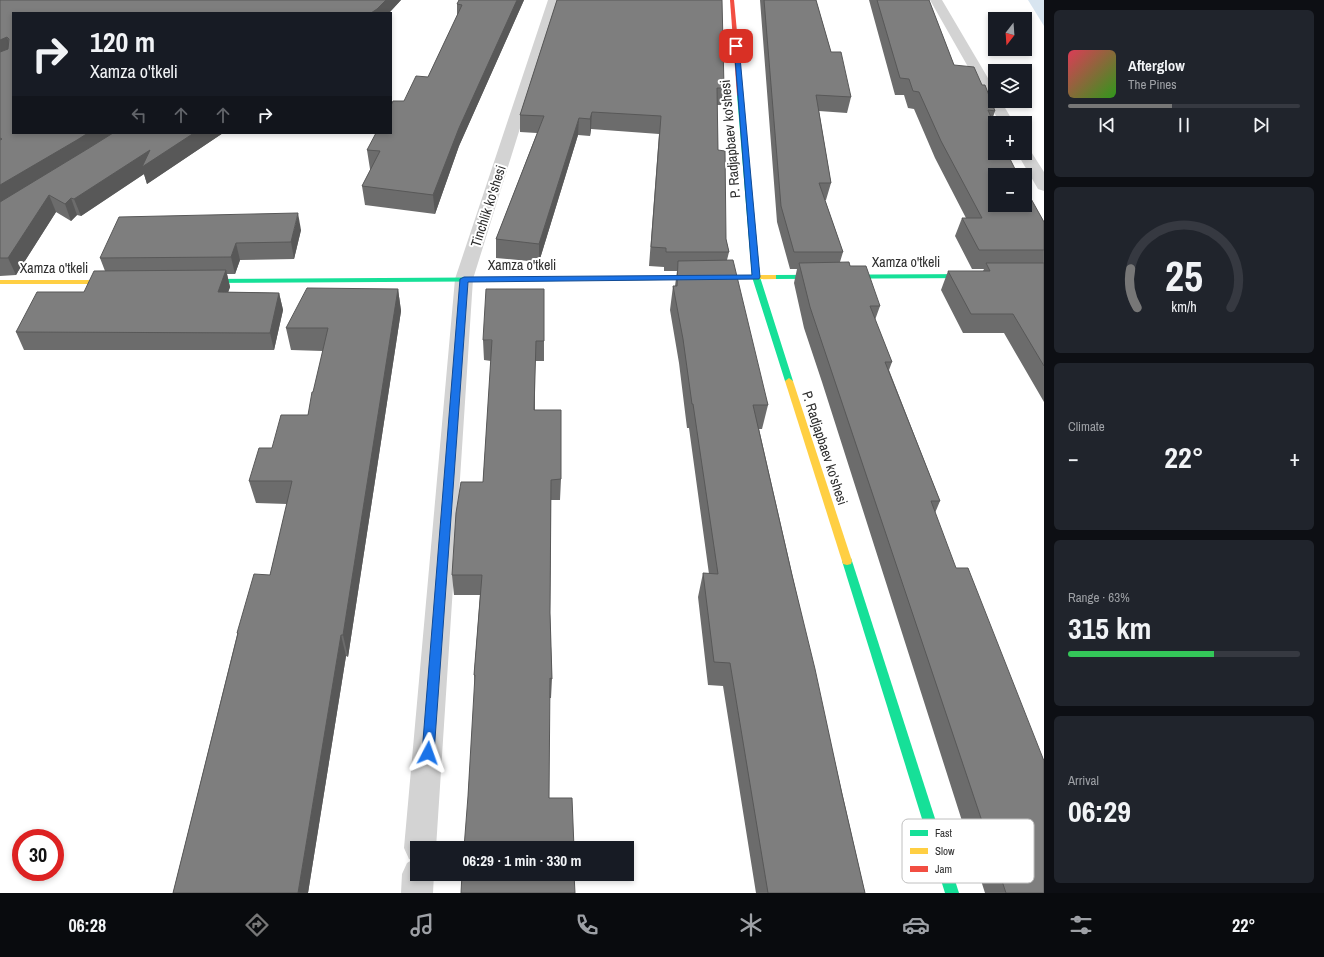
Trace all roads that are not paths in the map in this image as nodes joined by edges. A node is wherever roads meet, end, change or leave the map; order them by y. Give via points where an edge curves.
1 (554, 0) edge
2 (732, 0) edge
3 (936, 0) edge
4 (1003, 116) edge
5 (1029, 160) edge
6 (1044, 186) edge
7 (988, 276) edge
8 (756, 277) junction
9 (464, 279) junction
10 (189, 281) edge
11 (0, 282) edge
12 (126, 282) edge
13 (928, 819) edge
14 (421, 841) edge
15 (418, 881) edge
16 (949, 883) edge
17 (417, 893) edge
18 (952, 893) edge

1 - 9 street, Tinchlik ko'shesi
2 - 8 street, P. Radjapbaev ko'shesi
3 - 4 street
5 - 6 street
7 - 8 street, Xamza o'tkeli
8 - 9 street, Xamza o'tkeli
8 - 13 street, P. Radjapbaev ko'shesi
9 - 10 street, Xamza o'tkeli
9 - 14 street, Tinchlik ko'shesi
11 - 12 street, Xamza o'tkeli
15 - 17 street
16 - 18 street, P. Radjapbaev ko'shesi

